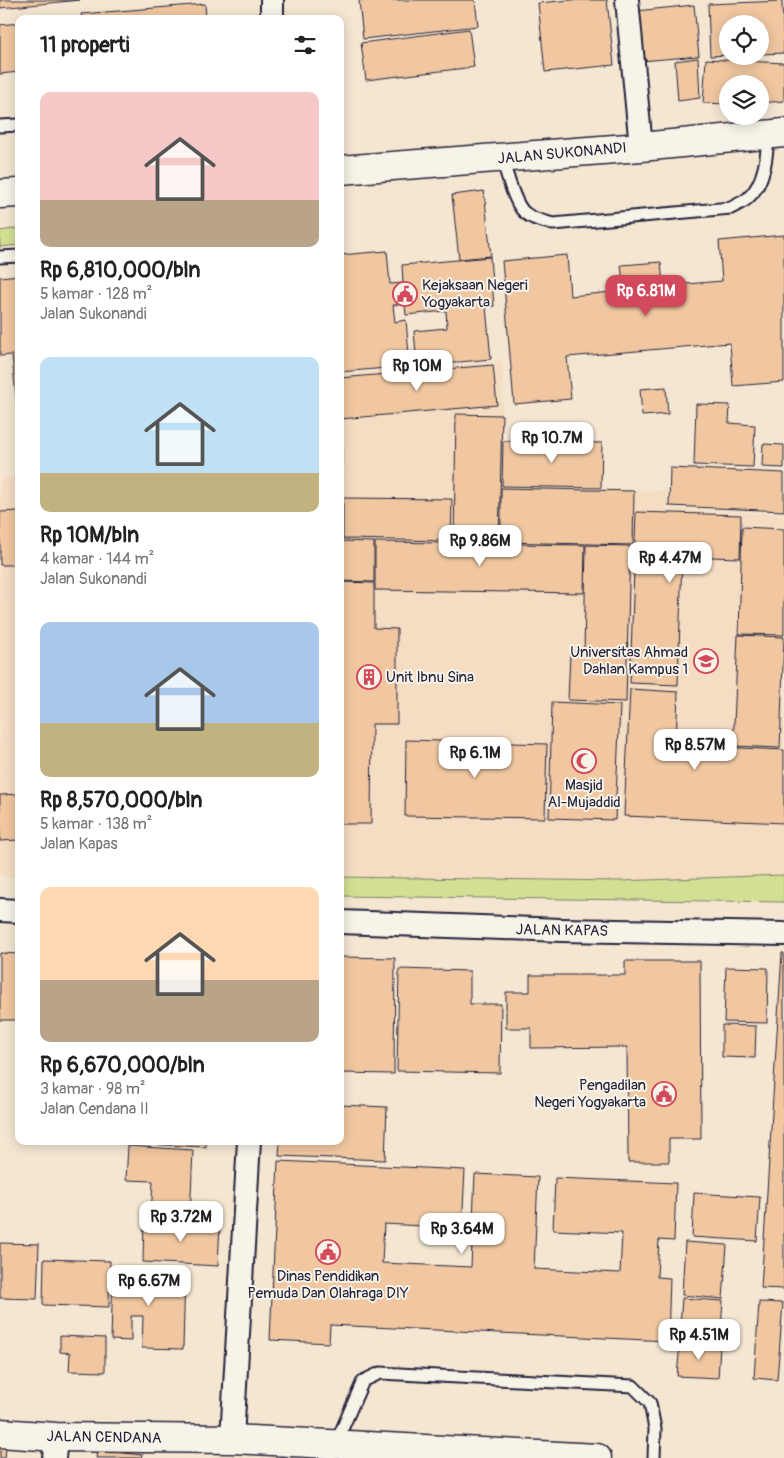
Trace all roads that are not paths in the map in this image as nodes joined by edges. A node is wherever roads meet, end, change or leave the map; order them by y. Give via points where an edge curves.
1 (272, 0) edge
2 (627, 0) edge
3 (272, 15) edge
4 (15, 125) edge
5 (0, 126) edge
6 (776, 134) edge
7 (641, 147) junction
8 (502, 158) junction
9 (344, 170) edge
10 (15, 193) edge
11 (0, 194) edge
12 (15, 256) edge
13 (0, 257) edge
14 (0, 910) edge
15 (15, 911) edge
16 (344, 922) edge
17 (784, 934) edge
18 (250, 1145) edge
19 (0, 1433) edge
20 (232, 1439) junction
21 (335, 1445) junction
22 (55, 1448) edge
23 (588, 1458) edge
24 (598, 1458) edge
25 (654, 1458) edge

1 - 3 street
2 - 7 street
4 - 5 lane
6 - 7 main road, JALAN SUKONANDI
6 - 8 lane via 759,183 749,198 731,208 553,224 523,212 510,187
7 - 8 main road, JALAN SUKONANDI
8 - 9 main road, JALAN SUKONANDI
10 - 11 main road
12 - 13 lane
14 - 15 street
16 - 17 street, JALAN KAPAS
18 - 20 street
19 - 22 main road, JALAN CENDANA
20 - 21 main road, JALAN CENDANA
20 - 22 main road, JALAN CENDANA
21 - 23 main road, JALAN CENDANA
21 - 25 lane via 363,1381 380,1373 632,1386 650,1403 655,1430
23 - 24 main road, JALAN CENDANA

